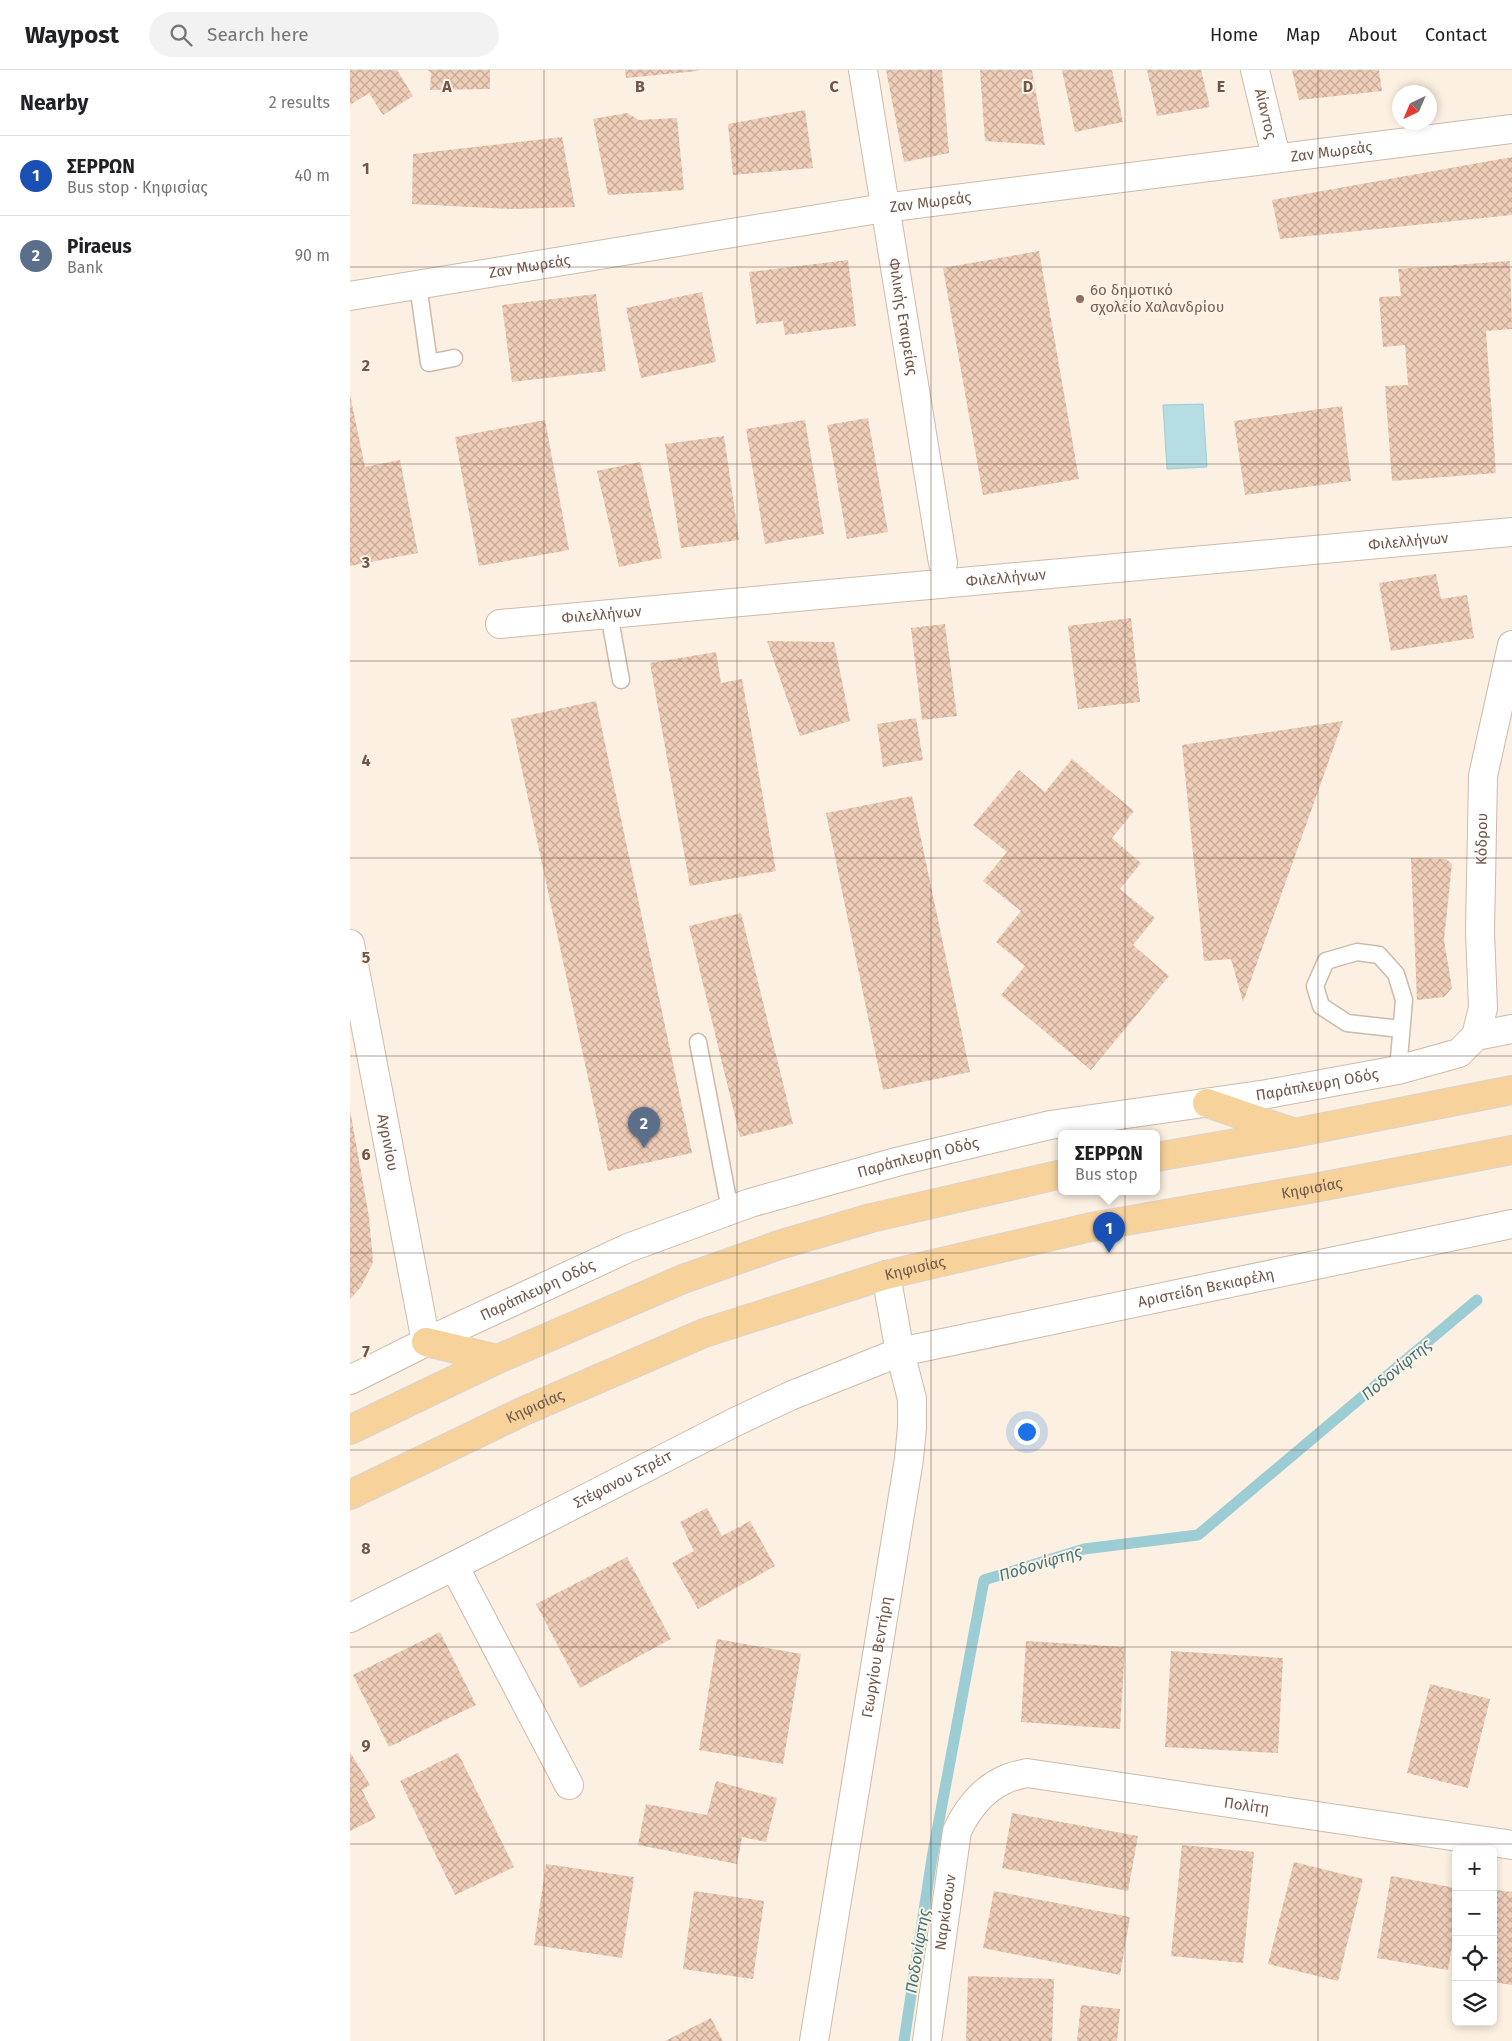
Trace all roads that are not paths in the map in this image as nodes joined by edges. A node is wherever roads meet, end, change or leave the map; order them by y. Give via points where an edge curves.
1 (863, 70) edge
2 (1256, 70) edge
3 (1512, 129) edge
4 (1276, 157) junction
5 (884, 208) junction
6 (418, 285) junction
7 (350, 296) edge
8 (454, 358) dead end
9 (1512, 532) edge
10 (943, 563) dead end
11 (609, 614) junction
12 (500, 624) dead end
13 (1512, 645) edge
14 (621, 680) dead end
15 (350, 944) edge
16 (1401, 1029) junction
17 (1512, 1029) edge
18 (1476, 1036) junction
19 (698, 1042) dead end
20 (1398, 1070) junction
21 (1512, 1090) edge
22 (1207, 1103) junction
23 (1294, 1133) junction
24 (1512, 1150) edge
25 (1160, 1156) edge
26 (1058, 1175) edge
27 (730, 1210) junction
28 (1512, 1224) edge
29 (886, 1275) junction
30 (426, 1342) junction
31 (900, 1352) junction
32 (498, 1359) junction
33 (350, 1380) edge
34 (350, 1430) edge
35 (350, 1495) edge
36 (454, 1566) junction
37 (350, 1618) edge
38 (569, 1785) dead end
39 (984, 1793) joint
40 (1512, 1845) edge
41 (814, 2041) edge
42 (927, 2041) edge

1 - 5 street, Φιλικής Εταιρείας
2 - 4 street, Αίαντος
3 - 4 street, Ζαν Μωρεάς
4 - 5 street, Ζαν Μωρεάς
5 - 6 street, Ζαν Μωρεάς
5 - 10 street, Φιλικής Εταιρείας
6 - 7 street, Ζαν Μωρεάς
6 - 8 lane via 429,363
9 - 11 street, Φιλελλήνων
11 - 12 street, Φιλελλήνων
11 - 14 lane
13 - 18 street, Κόδρου via 1483,776 1480,932 1483,1008
15 - 30 street, Αγρινίου
16 - 16 lane via 1404,1000 1396,974 1379,955 1357,952 1326,961 1315,986 1321,1006 1347,1023
16 - 20 lane
17 - 18 street
18 - 20 street, Παράπλευρη Οδός via 1459,1053
19 - 27 lane
20 - 22 street, Παράπλευρη Οδός
21 - 23 main road
22 - 23 main road
22 - 27 street, Παράπλευρη Οδός via 1050,1125 900,1160
23 - 25 main road
24 - 29 main road, Κηφισίας via 1091,1228
26 - 32 main road via 871,1218 779,1245 683,1279
27 - 30 street, Παράπλευρη Οδός via 628,1248
28 - 31 street, Αριστείδη Βεκιαρέλη
29 - 31 street, Γεωργίου Βεντήρη
29 - 35 main road, Κηφισίας via 704,1333 524,1411
30 - 32 main road
30 - 33 street, Παράπλευρη Οδός
31 - 36 street, Στέφανου Στρέιτ via 790,1396 733,1423
31 - 41 street, Γεωργίου Βεντήρη via 912,1399 909,1459
32 - 34 main road
36 - 37 street, Στέφανου Στρέιτ
36 - 38 street
39 - 40 street, Πολίτη via 1004,1779 1027,1773
39 - 42 street, Ναρκίσσων via 966,1814 957,1832

